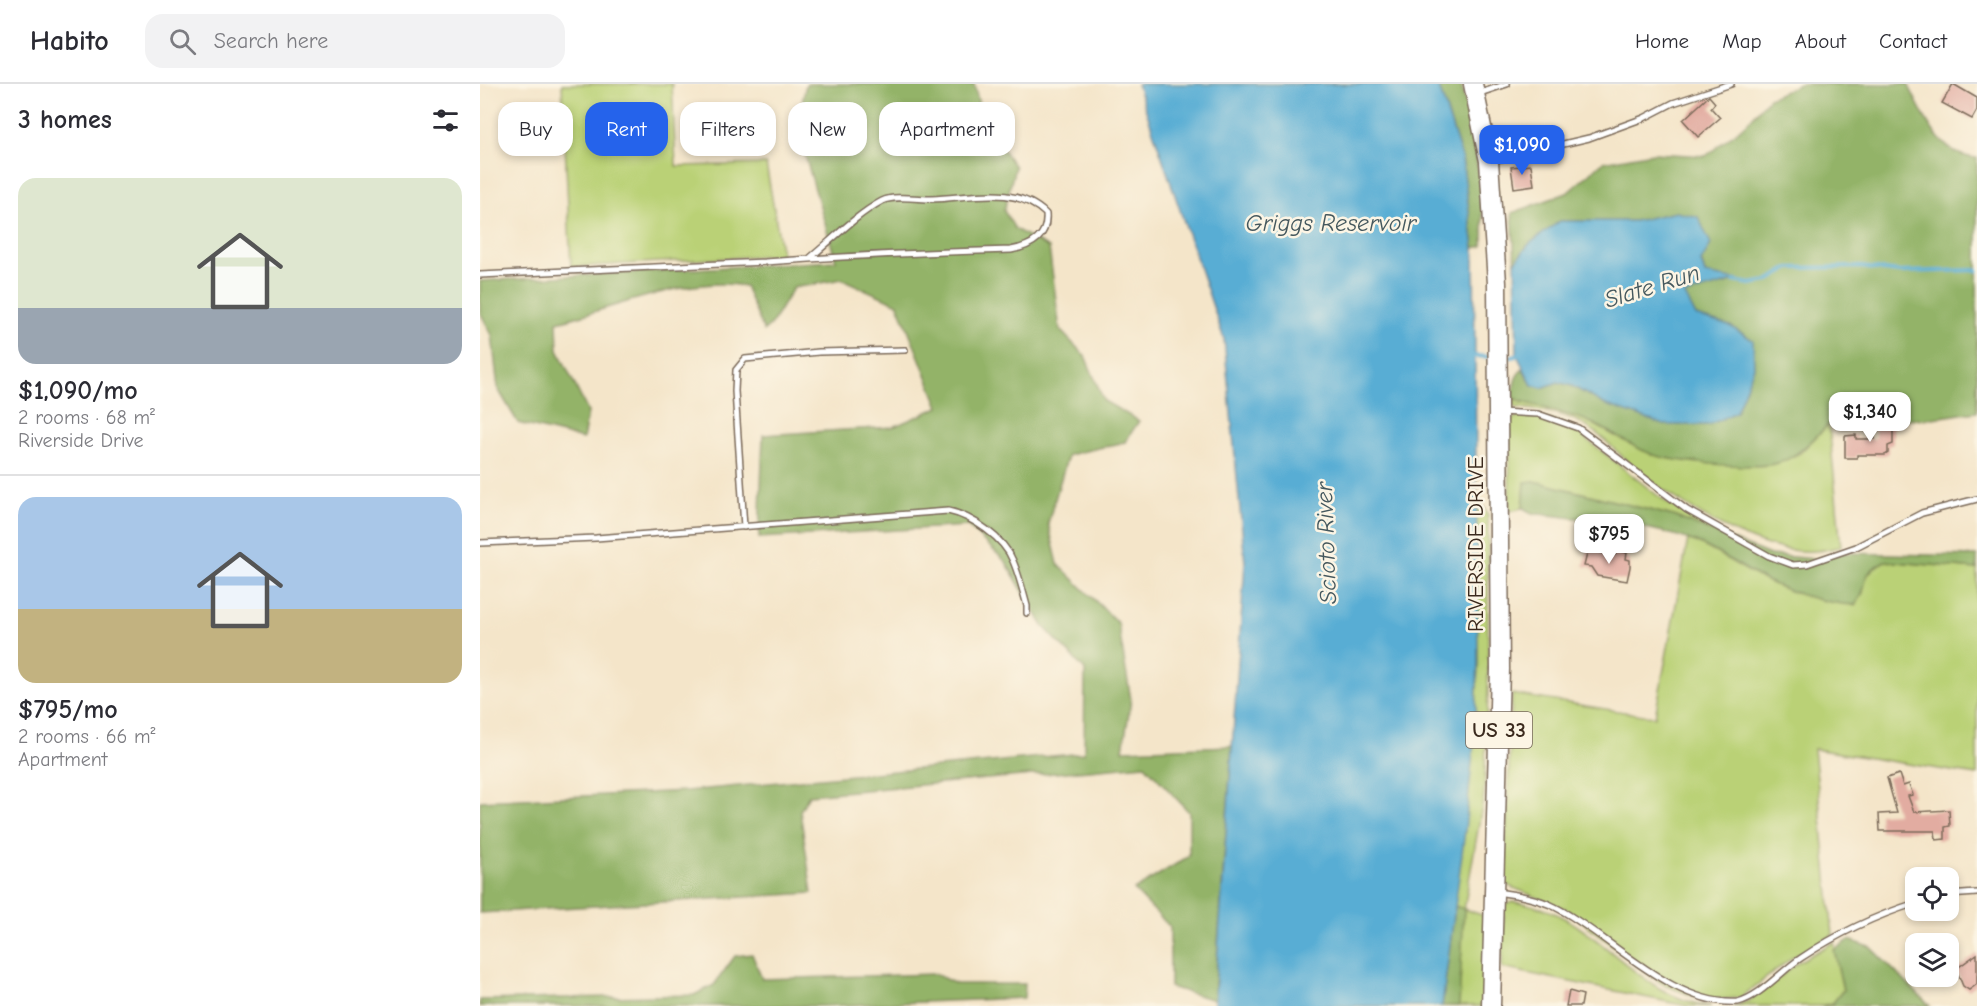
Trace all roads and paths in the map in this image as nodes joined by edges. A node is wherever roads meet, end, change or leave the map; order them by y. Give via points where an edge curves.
1 (1507, 84) edge
2 (1731, 84) edge
3 (1474, 89) edge
4 (1489, 161) junction
5 (810, 258) junction
6 (480, 275) edge
7 (905, 350) dead end
8 (1499, 412) junction
9 (1977, 499) edge
10 (744, 527) junction
11 (480, 543) edge
12 (1027, 613) dead end
13 (1495, 892) junction
14 (1977, 893) edge
15 (1959, 894) edge
16 (1905, 907) edge
17 (1491, 1006) edge

1 - 3 lane
2 - 4 lane via 1589,138
3 - 4 main road, RIVERSIDE DRIVE / US 33
4 - 8 main road, RIVERSIDE DRIVE / US 33 via 1496,252
5 - 5 lane via 1027,247 1042,236 1047,226 1046,214 1018,198 989,193 884,200
5 - 6 lane
7 - 10 lane via 745,359 736,370 735,391
8 - 9 lane via 1538,414 1578,428 1687,510 1769,556 1793,565 1856,547 1922,513
8 - 13 main road, RIVERSIDE DRIVE / US 33 via 1500,657
10 - 11 lane
10 - 12 lane via 948,511 964,514 987,529 1013,558
13 - 16 lane via 1554,906 1581,922 1665,989 1715,1005 1746,1000 1799,959 1854,926
13 - 17 main road, RIVERSIDE DRIVE / US 33
14 - 15 lane

